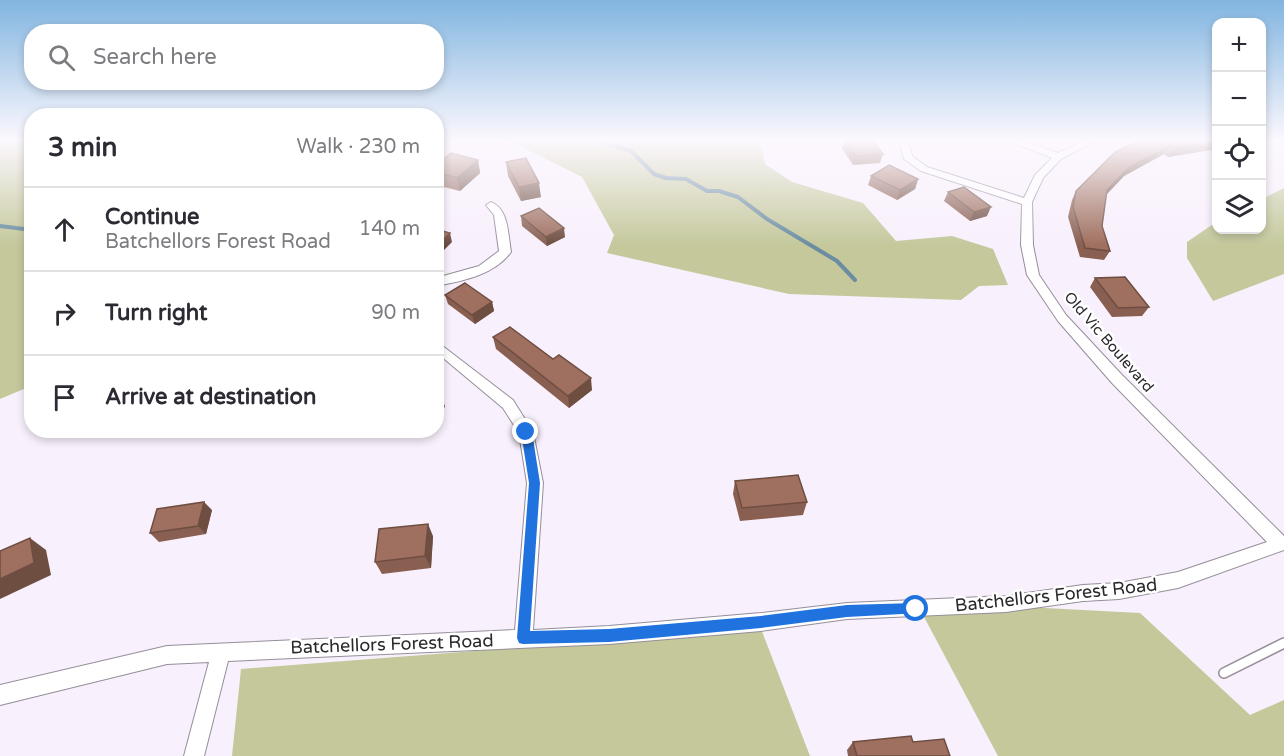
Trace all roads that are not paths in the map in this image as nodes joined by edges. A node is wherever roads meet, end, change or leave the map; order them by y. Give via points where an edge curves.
1 (947, 176) edge
2 (1040, 176) edge
3 (1027, 202) junction
4 (491, 205) dead end
5 (444, 279) edge
6 (444, 352) edge
7 (1283, 545) edge
8 (523, 638) junction
9 (1284, 642) edge
10 (221, 651) junction
11 (1224, 673) dead end
12 (0, 695) edge
13 (194, 756) edge

1 - 3 street
2 - 3 street, Old Vic Boulevard
3 - 7 street, Old Vic Boulevard via 1027,245 1034,275 1062,318 1117,380
4 - 5 street via 499,214 505,252 490,265
6 - 8 street via 508,404 526,432 534,483
7 - 8 street, Batchellors Forest Road via 1178,580 1119,591 1006,604 847,611 621,634
8 - 10 street, Batchellors Forest Road
9 - 11 lane
10 - 12 street, Batchellors Forest Road via 167,655
10 - 13 street

